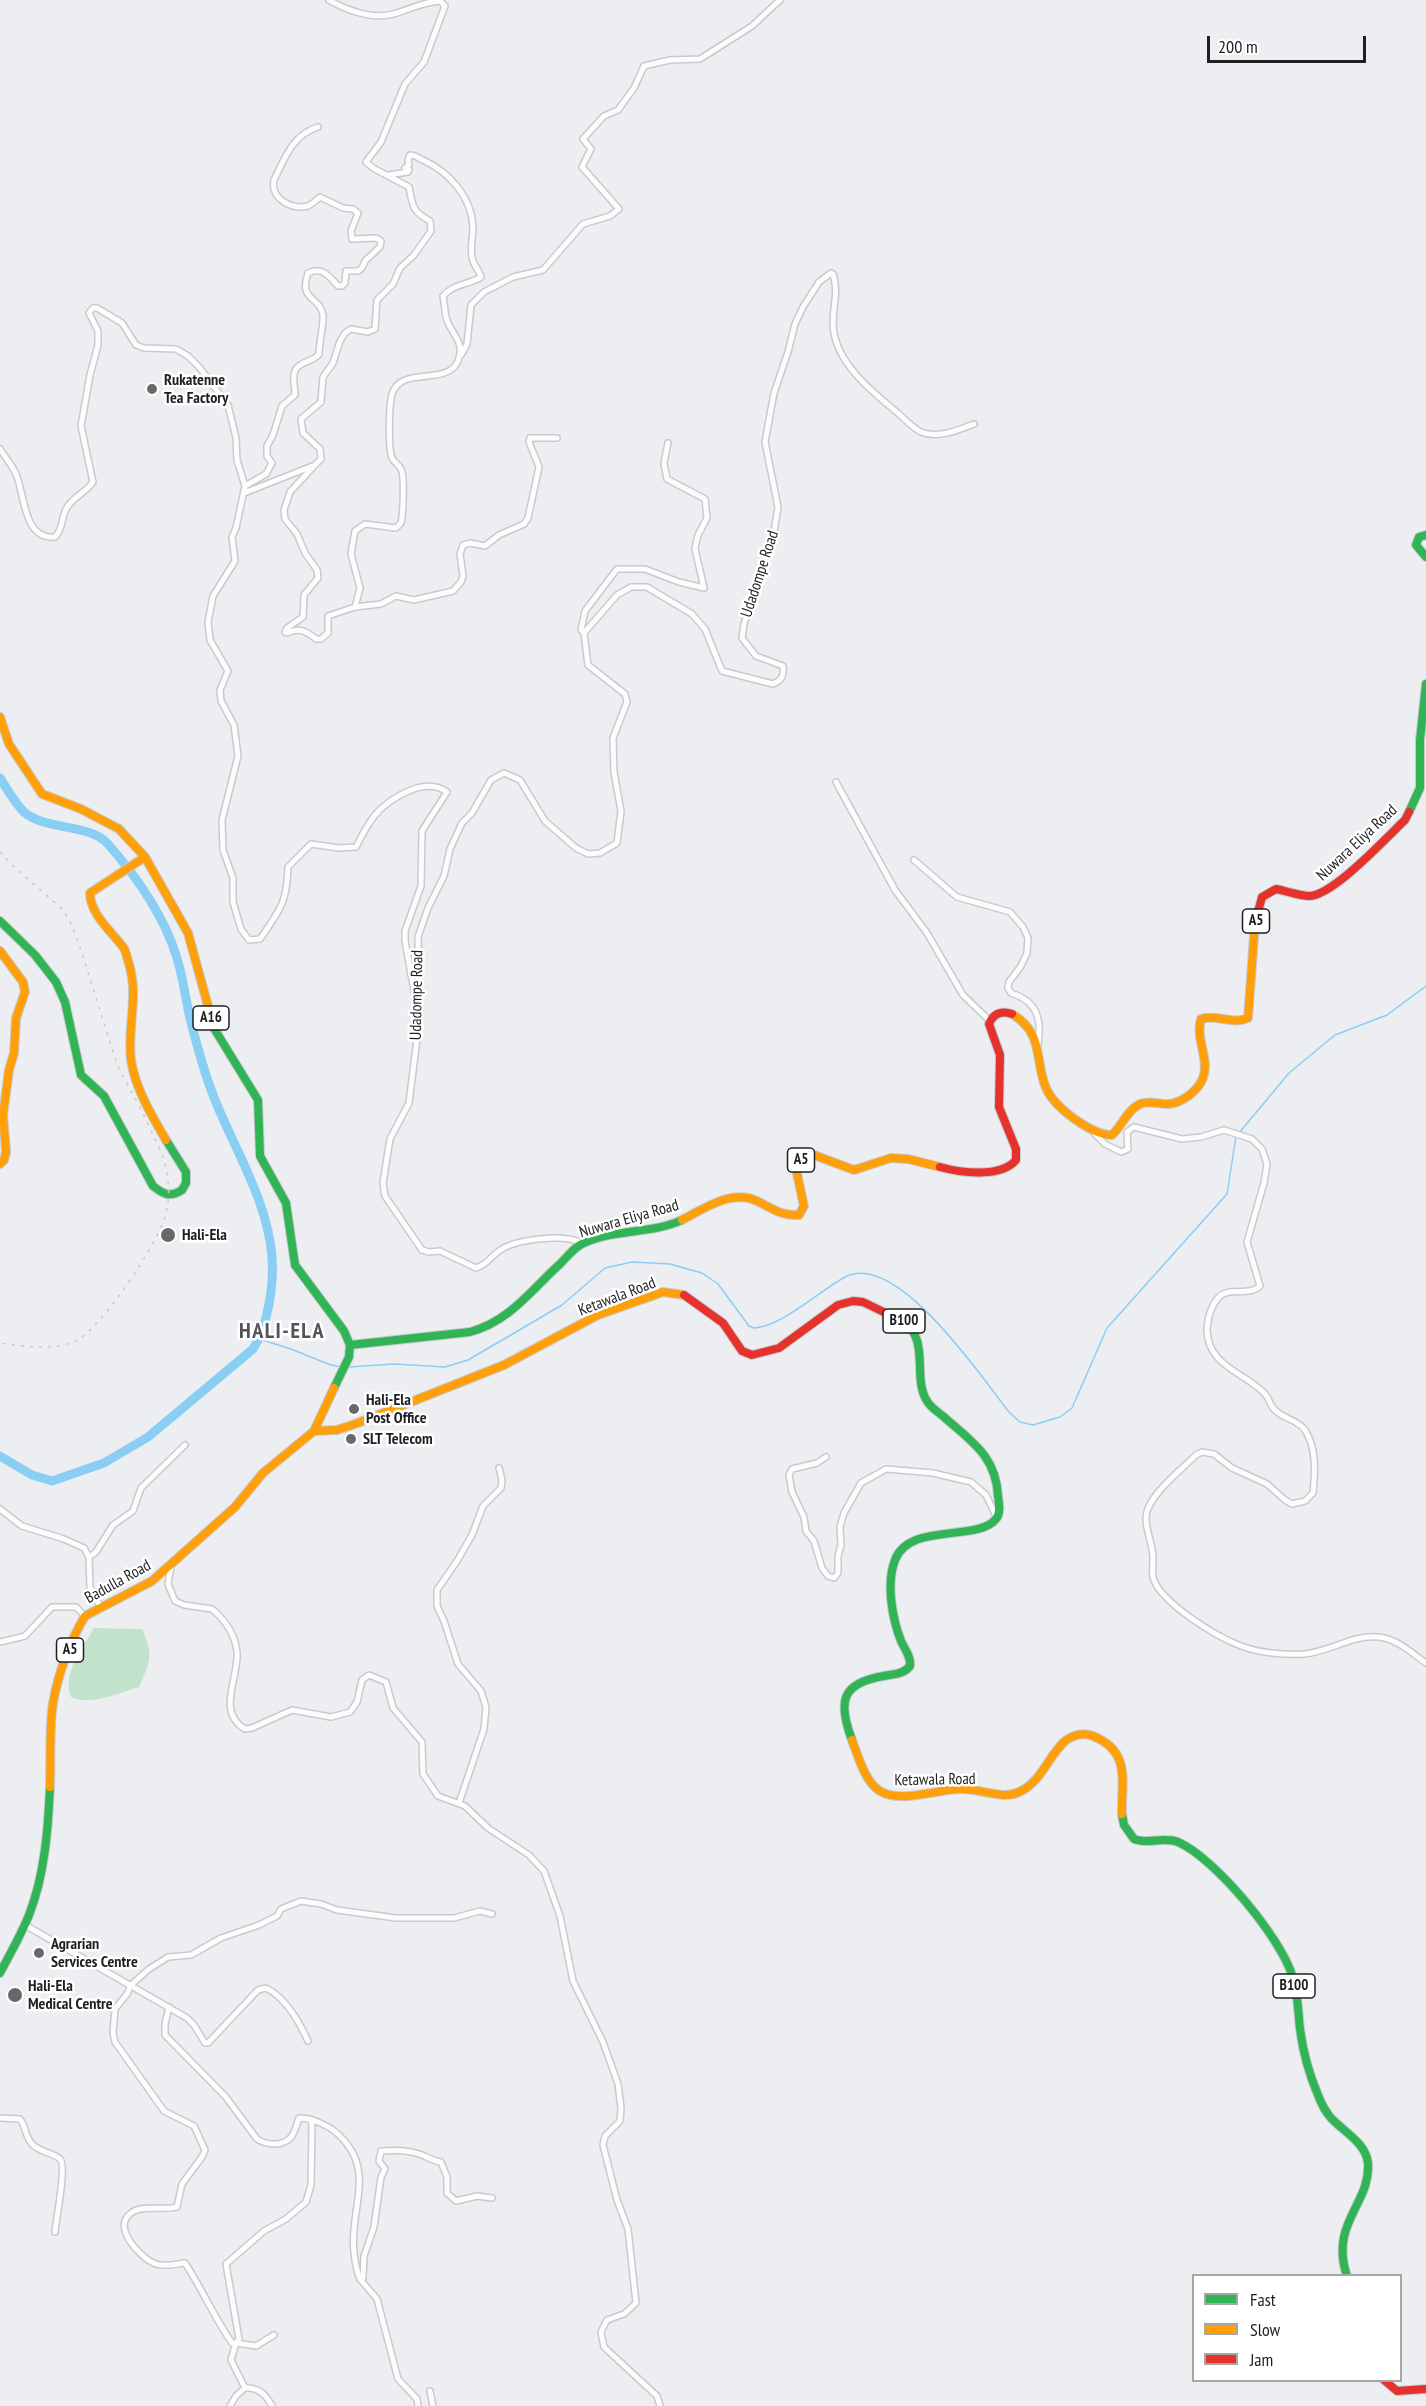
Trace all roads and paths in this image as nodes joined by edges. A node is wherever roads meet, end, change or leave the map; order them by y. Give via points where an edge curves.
1 (328, 0) edge
2 (780, 0) edge
3 (774, 3) edge
4 (318, 127) dead end
5 (388, 175) junction
6 (458, 359) junction
7 (974, 424) dead end
8 (558, 438) dead end
9 (668, 443) dead end
10 (0, 449) edge
11 (315, 465) junction
12 (245, 486) junction
13 (244, 493) junction
14 (1426, 535) edge
15 (1426, 557) edge
16 (355, 607) junction
17 (584, 633) junction
18 (1426, 684) edge
19 (0, 717) edge
20 (836, 782) dead end
21 (145, 856) junction
22 (914, 860) dead end
23 (0, 921) edge
24 (0, 951) edge
25 (420, 1015) junction
26 (990, 1021) junction
27 (1037, 1046) junction
28 (1094, 1132) junction
29 (0, 1164) edge
30 (583, 1244) junction
31 (350, 1345) junction
32 (314, 1431) junction
33 (185, 1445) dead end
34 (826, 1457) dead end
35 (499, 1468) dead end
36 (0, 1509) edge
37 (997, 1518) junction
38 (89, 1557) junction
39 (171, 1564) junction
40 (100, 1606) junction
41 (85, 1616) junction
42 (0, 1642) edge
43 (1426, 1663) edge
44 (459, 1803) junction
45 (492, 1914) dead end
46 (25, 1925) junction
47 (0, 1973) edge
48 (131, 1985) junction
49 (169, 2007) junction
50 (308, 2041) dead end
51 (0, 2118) edge
52 (310, 2119) junction
53 (492, 2198) dead end
54 (55, 2232) dead end
55 (1346, 2274) edge
56 (360, 2279) junction
57 (274, 2335) dead end
58 (236, 2343) junction
59 (1386, 2382) edge
60 (245, 2388) junction
61 (1426, 2389) edge
62 (430, 2391) dead end
63 (230, 2406) edge
64 (272, 2406) edge
65 (418, 2406) edge
66 (433, 2406) edge
67 (660, 2406) edge

1 - 5 street via 343,8 375,15 391,15 430,2 440,1 446,6 423,62 405,84 381,142 366,162
2 - 3 street
3 - 6 street via 752,26 700,59 644,66 618,110 604,116 583,139 591,149 582,167 619,209 583,224 543,270 513,277 484,292 471,305 467,344
4 - 12 street via 305,131 290,146 274,180 277,195 281,202 293,206 310,206 320,197 353,209 358,213 352,239 376,238 381,241 380,247 358,271 346,271 342,286 324,271 315,269 308,273 306,295 323,315 319,354 295,371 295,395 282,406 267,446 272,463 266,474
5 - 6 street via 408,172 405,168 410,154 414,155 447,174 470,210 472,261 481,277 450,288 443,296 447,319 457,335
5 - 11 street via 409,187 413,208 430,221 431,231 377,300 375,329 351,329 340,340 333,363 323,377 321,402 301,419 303,433 320,449 321,459
6 - 16 street via 449,371 416,377 396,386 393,392 389,444 401,469 402,519 396,528 365,524 355,531 351,554 360,588
7 - 17 street, Udadompe Road via 949,433 921,432 866,387 837,345 833,323 837,284 831,273 815,287 795,324 774,393 765,442 778,507 742,638 756,656 783,666 781,680 773,684 722,671 705,629 692,614 647,587 631,588 617,595
8 - 16 street via 530,438 539,467 528,519 485,546 463,545 463,576 453,591 414,600 396,596 381,604
9 - 17 street via 664,463 667,479 705,499 707,518 695,549 705,588 645,569 617,568 585,611 581,630
10 - 12 street via 16,474 32,528 41,535 55,537 62,529 70,502 93,482 81,426 98,345 98,331 90,313 97,308 122,322 136,345 176,349 199,367 228,405
11 - 13 street
11 - 16 street via 290,492 284,510 285,519 297,534 318,578 304,595 303,617 285,632 305,630 321,639 328,633 328,616
12 - 13 street
13 - 25 street via 232,537 235,561 213,596 208,622 210,640 228,671 220,690 234,725 238,756 222,820 223,850 233,878 233,902 242,929 249,940 260,939 288,890 288,867 311,844 356,847 376,815 398,796 425,786 442,788 447,792 422,831 421,886 405,931
14 - 15 main road via 1419,537 1416,545
17 - 25 street, Udadompe Road via 588,665 624,694 627,702 613,738 621,811 617,843 600,853 588,854 576,848 545,821 520,780 504,774 491,780 462,823 418,937
18 - 28 main road, Nuwara Eliya Road / A5 via 1420,788 1405,820 1324,892 1309,896 1275,889 1264,894 1256,923 1248,1018 1238,1022 1213,1016 1201,1020 1198,1026 1204,1076 1195,1089 1175,1103 1141,1104 1112,1135
19 - 21 main road, A16 via 9,744 42,794 119,829
20 - 26 street via 895,890 927,933 963,995
21 - 23 main road via 90,893 90,902 124,948 134,988 134,1073 152,1116 186,1172 185,1189 178,1194 163,1194 153,1186 105,1096 81,1075 65,1002 56,982
21 - 31 main road, A16 via 188,933 215,1030 258,1101 260,1156 286,1203 294,1265 344,1331
22 - 27 street via 957,897 1010,912 1023,927 1028,938 1027,953 1008,988 1011,993 1024,996 1034,1009 1041,1027
24 - 29 main road via 23,982 25,992 16,1018 3,1115 6,1152
25 - 30 street, Udadompe Road via 409,1102 390,1139 383,1183 385,1196 422,1250 440,1251 476,1268 484,1266 499,1250 523,1242 556,1238
26 - 27 main road via 1000,1012 1016,1016
26 - 30 main road, Nuwara Eliya Road / A5 via 1000,1055 999,1107 1016,1149 1016,1160 1010,1167 962,1173 891,1158 854,1170 814,1155 805,1157 796,1169 804,1206 799,1215 778,1215 756,1200 733,1198 666,1226
27 - 28 main road via 1050,1096
28 - 43 street via 1105,1144 1121,1152 1128,1149 1127,1132 1134,1127 1182,1139 1230,1131 1252,1139 1262,1149 1267,1164 1264,1183 1247,1242 1260,1286 1218,1297 1208,1320 1207,1341 1235,1373 1265,1394 1275,1410 1304,1430 1314,1460 1313,1493 1305,1501 1292,1504 1267,1484 1232,1468 1215,1454 1196,1455 1147,1508 1153,1577 1161,1593 1214,1632 1242,1647 1305,1654 1366,1636 1383,1637
30 - 31 main road, Nuwara Eliya Road / A5 via 509,1314 485,1328
31 - 32 main road, Badulla Road / A5 via 350,1357
32 - 37 main road, Ketawala Road / B100 via 337,1431 493,1370 598,1315 663,1292 687,1295 723,1323 742,1351 752,1355 784,1344 838,1305 863,1302 900,1318 912,1329 919,1345 927,1402 979,1449 992,1467 997,1479
32 - 39 main road, Badulla Road / A5 via 263,1473 236,1507
33 - 38 street via 141,1488 133,1511 113,1525
34 - 37 street via 792,1469 789,1475 806,1531 828,1576 834,1578 838,1573 844,1513 861,1483 886,1469 933,1473 971,1482 986,1495
35 - 44 street via 501,1488 483,1506 472,1535 437,1590 437,1606 458,1664 481,1691 486,1707 484,1729
36 - 38 street via 22,1526 84,1548
37 - 55 main road, Ketawala Road / B100 via 978,1528 910,1541 897,1553 891,1584 900,1639 910,1665 897,1675 867,1678 852,1688 843,1711 867,1776 876,1789 897,1796 964,1789 1010,1795 1034,1783 1060,1745 1077,1735 1098,1738 1112,1748 1124,1767 1122,1812 1131,1838 1177,1842 1200,1857 1234,1886 1291,1970 1303,2048 1319,2098 1325,2111 1361,2147 1368,2160 1367,2174 1344,2234
38 - 40 street via 90,1587
39 - 40 main road, Badulla Road / A5 via 152,1581
39 - 44 street via 168,1584 175,1601 212,1609 230,1628 237,1652 229,1697 231,1711 240,1726 245,1730 252,1728 292,1710 331,1717 351,1712 362,1680 369,1675 378,1677 386,1682 396,1713 422,1742 422,1767 427,1781 438,1796
40 - 41 main road, Badulla Road / A5
41 - 42 street via 76,1607 52,1607 25,1636
41 - 46 main road, Badulla Road / A5 via 53,1705 46,1838 35,1898
44 - 67 street via 529,1855 544,1871 560,1916 573,1981 603,2042 618,2084 620,2121 604,2136 603,2145 628,2229 636,2303 624,2314 608,2320 601,2332 604,2347 657,2396
45 - 48 street via 480,1911 454,1918 396,1918 301,1901 259,1925 215,1941 191,1955 168,1957
46 - 47 main road, Badulla Road / A5
46 - 48 street
48 - 49 street
48 - 58 street via 115,2009 115,2042 164,2110 194,2126 205,2150 182,2184 177,2207 133,2211 124,2224 125,2230 145,2258 162,2265 185,2263 216,2320 232,2343
49 - 50 street via 187,2018 208,2043 242,2005 266,1988 288,2007
49 - 52 street via 165,2035 225,2096 257,2139 272,2144 283,2142 291,2138 299,2118
51 - 54 street via 20,2119 29,2142 63,2163
52 - 56 street via 330,2126 357,2156 360,2190 352,2241
52 - 58 street via 311,2185 306,2202 226,2264 239,2339
53 - 56 street via 477,2196 456,2201 447,2193 447,2177 441,2162 420,2154 381,2151 379,2161 386,2169 381,2177 374,2227
56 - 65 street via 377,2299 398,2379 417,2399
57 - 58 street via 256,2346
58 - 60 street via 231,2360
59 - 61 main road via 1397,2391
60 - 63 street
60 - 64 street via 253,2387 265,2394
62 - 66 street

